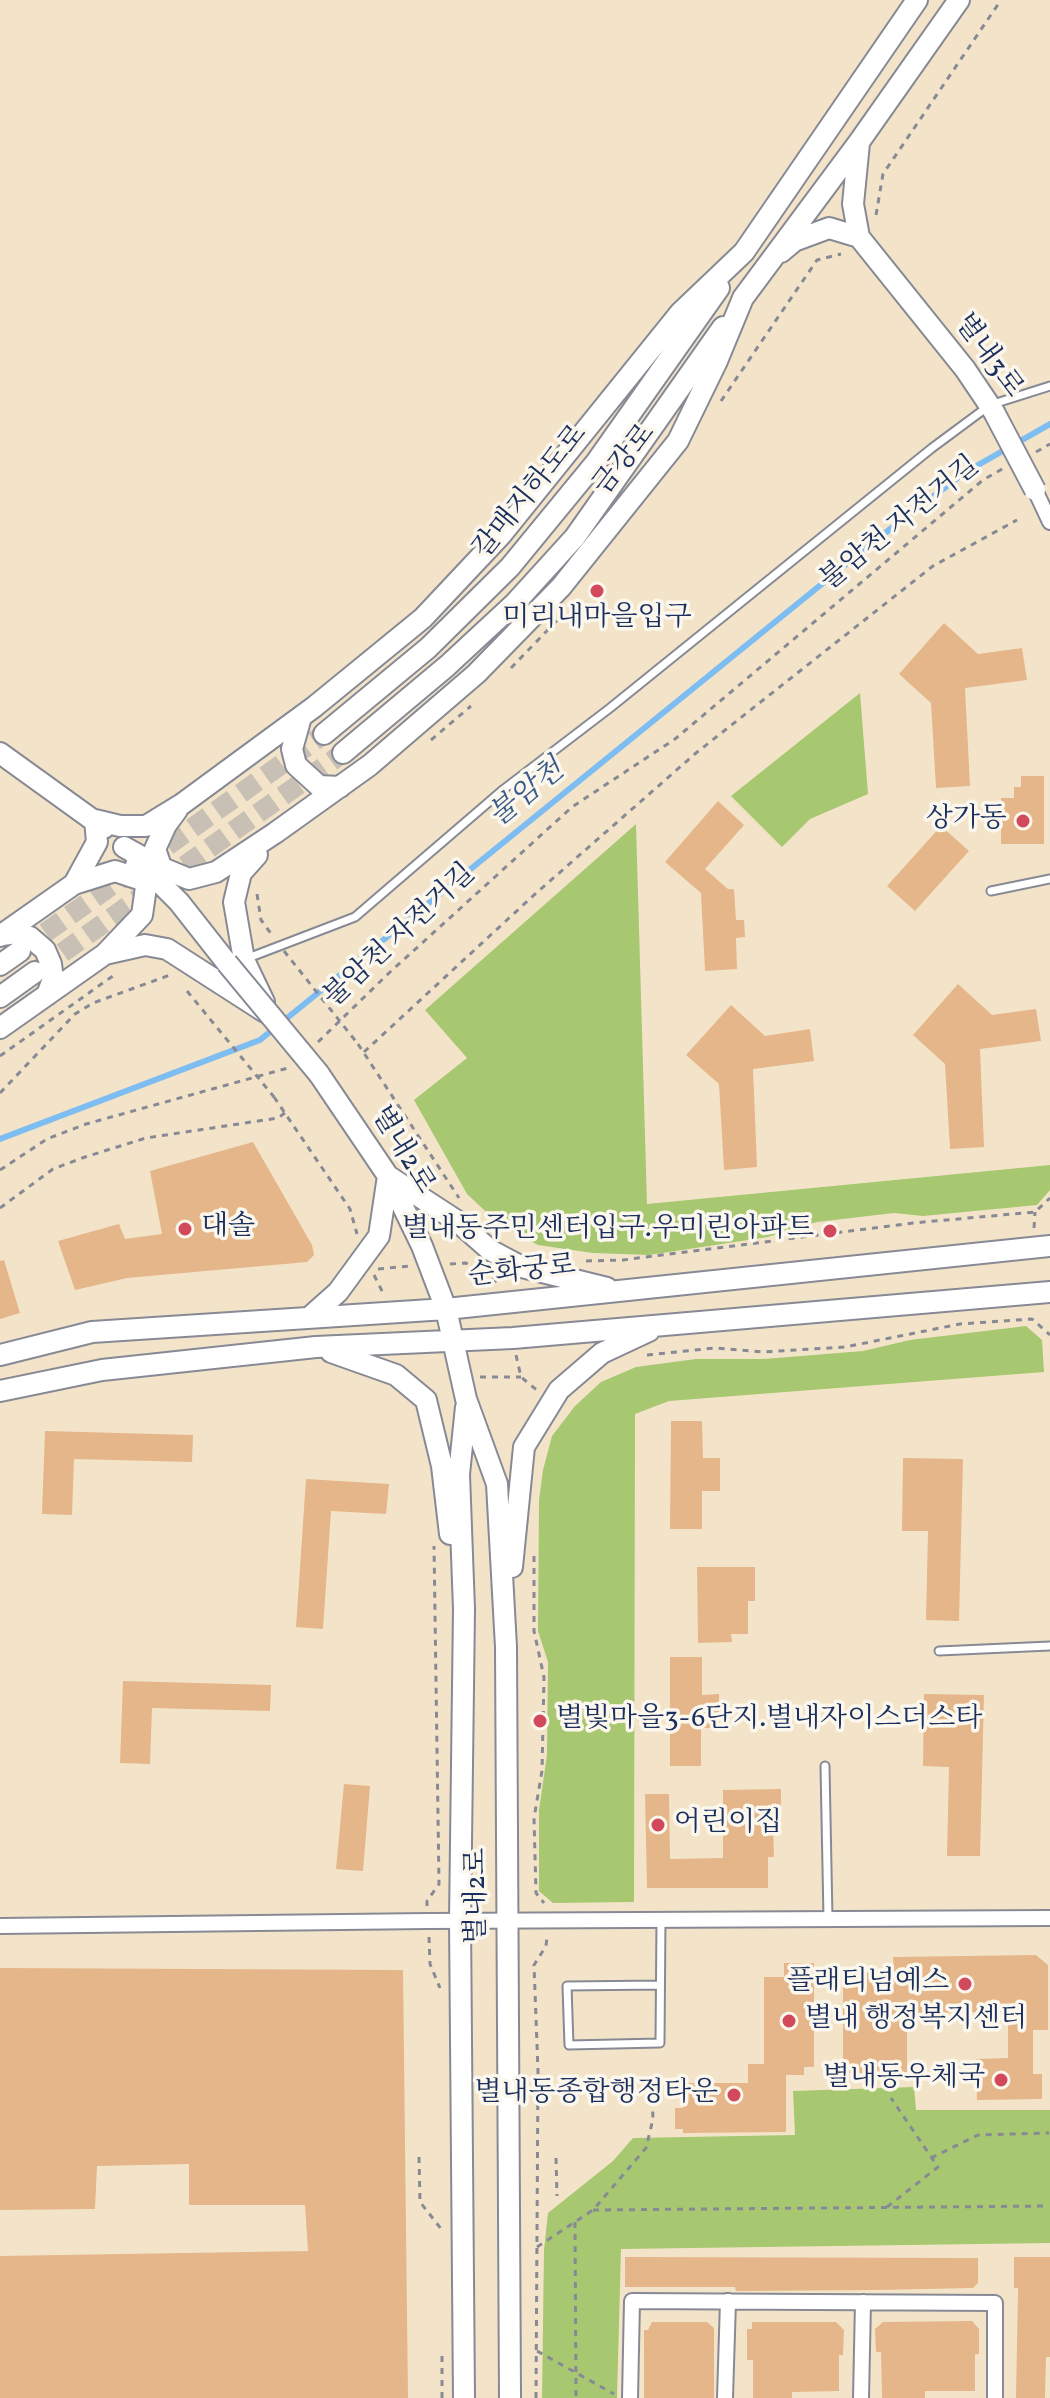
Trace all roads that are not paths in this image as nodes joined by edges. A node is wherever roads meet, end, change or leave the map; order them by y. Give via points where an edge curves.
1 (917, 0) edge
2 (959, 0) edge
3 (859, 142) junction
4 (859, 237) junction
5 (744, 252) junction
6 (768, 262) junction
7 (743, 298) junction
8 (1050, 386) edge
9 (992, 408) junction
10 (1035, 490) joint
11 (1050, 522) edge
12 (301, 717) junction
13 (324, 734) tunnel mouth
14 (0, 753) edge
15 (343, 753) tunnel mouth
16 (340, 787) junction
17 (182, 804) junction
18 (95, 820) junction
19 (275, 833) junction
20 (124, 847) junction
21 (153, 874) junction
22 (1050, 879) edge
23 (74, 884) junction
24 (991, 891) dead end
25 (179, 902) junction
26 (1, 936) edge
27 (20, 951) tunnel mouth
28 (105, 954) junction
29 (235, 961) junction
30 (0, 965) edge
31 (35, 972) tunnel mouth
32 (47, 995) junction
33 (0, 997) edge
34 (270, 1015) junction
35 (0, 1028) edge
36 (388, 1176) junction
37 (1050, 1246) edge
38 (620, 1292) junction
39 (1050, 1292) edge
40 (446, 1309) junction
41 (311, 1316) junction
42 (662, 1325) junction
43 (453, 1342) junction
44 (316, 1347) junction
45 (0, 1355) edge
46 (0, 1391) edge
47 (466, 1399) junction
48 (464, 1609) junction
49 (1050, 1646) edge
50 (506, 1647) junction
51 (939, 1651) dead end
52 (825, 1766) dead end
53 (1050, 1918) edge
54 (661, 1919) junction
55 (828, 1919) junction
56 (460, 1920) junction
57 (507, 1920) junction
58 (0, 1926) edge
59 (660, 1985) junction
60 (728, 2301) junction
61 (863, 2302) junction
62 (464, 2398) edge
63 (510, 2398) edge
64 (630, 2398) edge
65 (725, 2398) edge
66 (861, 2398) edge
67 (995, 2398) edge

1 - 5 street, 금강로
2 - 3 street, 금강로
3 - 4 street via 853,204
3 - 6 street, 금강로
4 - 6 street via 829,228 794,241
4 - 9 street, 별내3로
5 - 12 street, 금강로 via 680,313 501,535 433,607
5 - 13 street, 갈매지하도로 via 597,461 510,567 428,648
6 - 7 street, 금강로
7 - 15 street, 갈매지하도로 via 575,537 515,603
7 - 16 street, 금강로 via 678,441 561,587 476,674
8 - 9 lane
9 - 10 street, 별내3로, bridge
9 - 29 lane via 920,457 504,789 355,917
10 - 11 street, 별내3로
12 - 16 street via 292,749 296,765 319,786
12 - 17 street, 금강로
14 - 18 street
16 - 19 street, 금강로
17 - 18 street, 금강로 via 146,826
17 - 21 street via 155,849
18 - 20 street
18 - 23 street via 97,842
19 - 21 street, 금강로 via 216,872 189,879
19 - 29 street via 241,873 234,902
20 - 21 street
20 - 25 street
21 - 23 street, 금강로 via 115,871
21 - 25 street
21 - 28 street via 142,915
22 - 24 lane
23 - 26 street
25 - 29 street, 별내2로
26 - 32 street via 30,937 45,950 53,979
27 - 30 street
28 - 32 street
28 - 34 street, bridge via 145,945 167,949 194,974
29 - 34 street, 별내2로, bridge
31 - 33 street
32 - 35 street
34 - 36 street, 별내2로, bridge via 319,1074
36 - 38 street via 522,1267
36 - 40 street, 별내2로
36 - 41 street via 379,1236 338,1292
37 - 38 street, 순화궁로
38 - 40 street, 순화궁로
39 - 42 street
40 - 41 street, 순화궁로
40 - 43 street, 별내2로
41 - 45 street, 순화궁로 via 92,1332
42 - 43 street
42 - 50 street via 602,1353 559,1390 524,1447
43 - 44 street
43 - 47 street, 별내2로
44 - 46 street via 102,1370
44 - 48 street via 396,1375 426,1400
47 - 48 street, 별내2로 via 459,1474
47 - 50 street, 별내2로 via 497,1484
48 - 56 street, 별내2로
49 - 51 lane
50 - 57 street, 별내2로
52 - 55 lane
53 - 55 street
54 - 55 street
54 - 57 street
54 - 59 lane
56 - 57 street
56 - 58 street
56 - 62 street, 별내2로
57 - 63 street, 별내2로
59 - 59 lane via 660,2043 569,2045 567,1986
60 - 61 street
60 - 64 street via 632,2301
60 - 65 street
61 - 66 street
61 - 67 street via 995,2303

